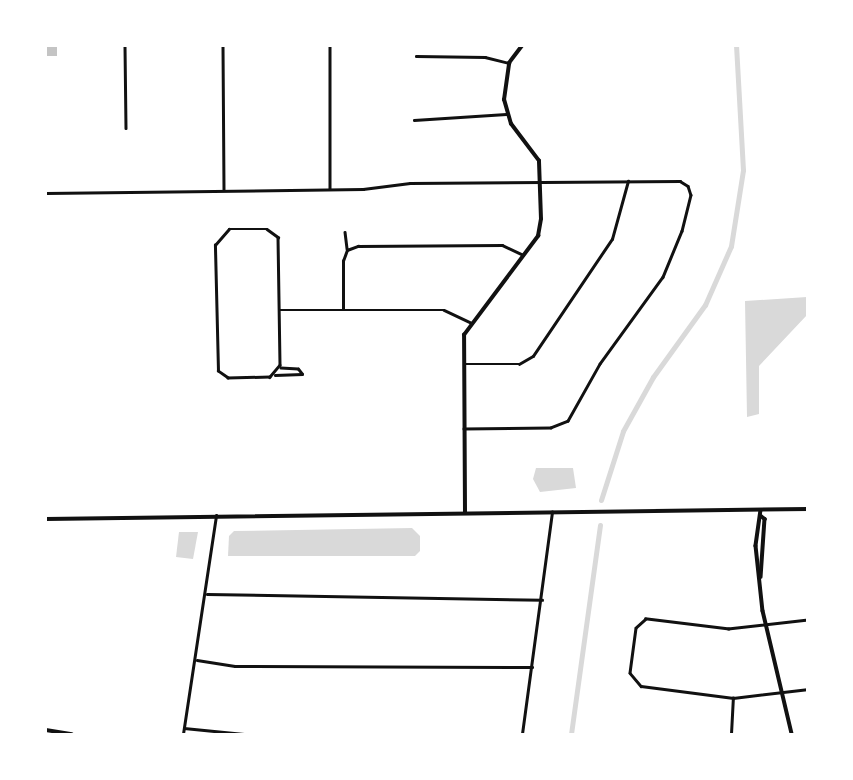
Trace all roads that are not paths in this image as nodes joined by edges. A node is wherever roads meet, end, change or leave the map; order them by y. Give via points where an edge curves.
1 (125, 46) edge
2 (223, 46) edge
3 (330, 46) edge
4 (522, 46) edge
5 (416, 56) dead end
6 (509, 63) junction
7 (506, 114) junction
8 (414, 120) dead end
9 (126, 128) dead end
10 (628, 181) junction
11 (541, 183) junction
12 (330, 189) junction
13 (224, 190) junction
14 (46, 193) edge
15 (345, 232) dead end
16 (347, 250) junction
17 (524, 256) junction
18 (280, 310) junction
19 (343, 310) junction
20 (472, 323) junction
21 (463, 365) junction
22 (280, 368) junction
23 (275, 375) junction
24 (464, 429) junction
25 (807, 509) edge
26 (761, 510) junction
27 (552, 512) junction
28 (465, 513) junction
29 (216, 515) junction
30 (761, 516) junction
31 (46, 519) edge
32 (761, 579) junction
33 (207, 594) junction
34 (542, 600) junction
35 (807, 620) edge
36 (765, 624) junction
37 (197, 660) junction
38 (532, 667) junction
39 (807, 689) edge
40 (781, 690) junction
41 (733, 698) junction
42 (184, 728) junction
43 (46, 730) edge
44 (72, 734) edge
45 (183, 734) edge
46 (485, 734) edge
47 (522, 734) edge
48 (731, 734) edge
49 (792, 734) edge

1 - 9 street
2 - 13 street
3 - 12 street
4 - 6 street
5 - 6 street via 485,57
6 - 7 street via 503,85
7 - 8 street
7 - 11 street via 539,161
10 - 11 street
10 - 21 street via 612,239 533,356 519,364
10 - 24 street via 680,181 688,186 682,232 663,277 600,364 568,421 551,428
11 - 12 street via 410,183
11 - 17 street via 538,236
12 - 13 street
13 - 14 street
15 - 16 street
16 - 17 street via 358,246 502,246
16 - 19 street
17 - 20 street
18 - 19 street
18 - 22 street
18 - 23 street via 278,237 267,229 229,229 217,237 217,365 228,378
19 - 20 street via 444,310
20 - 21 street via 464,335
21 - 24 street
22 - 23 street
22 - 23 street via 299,369 302,374
24 - 28 street
25 - 26 street
26 - 27 street
26 - 30 street
27 - 28 street
27 - 34 street
28 - 29 street
29 - 31 street
29 - 33 street
30 - 32 street via 765,519 765,561
30 - 32 street via 756,518
32 - 36 street
33 - 34 street
33 - 37 street
34 - 38 street
35 - 36 street
36 - 40 street
36 - 41 street via 729,629 646,619 636,628 630,673 640,686
37 - 38 street via 234,666
37 - 42 street
38 - 47 street
39 - 40 street
40 - 41 street
40 - 49 street
41 - 48 street
42 - 45 street
42 - 46 street via 244,734
43 - 44 street

